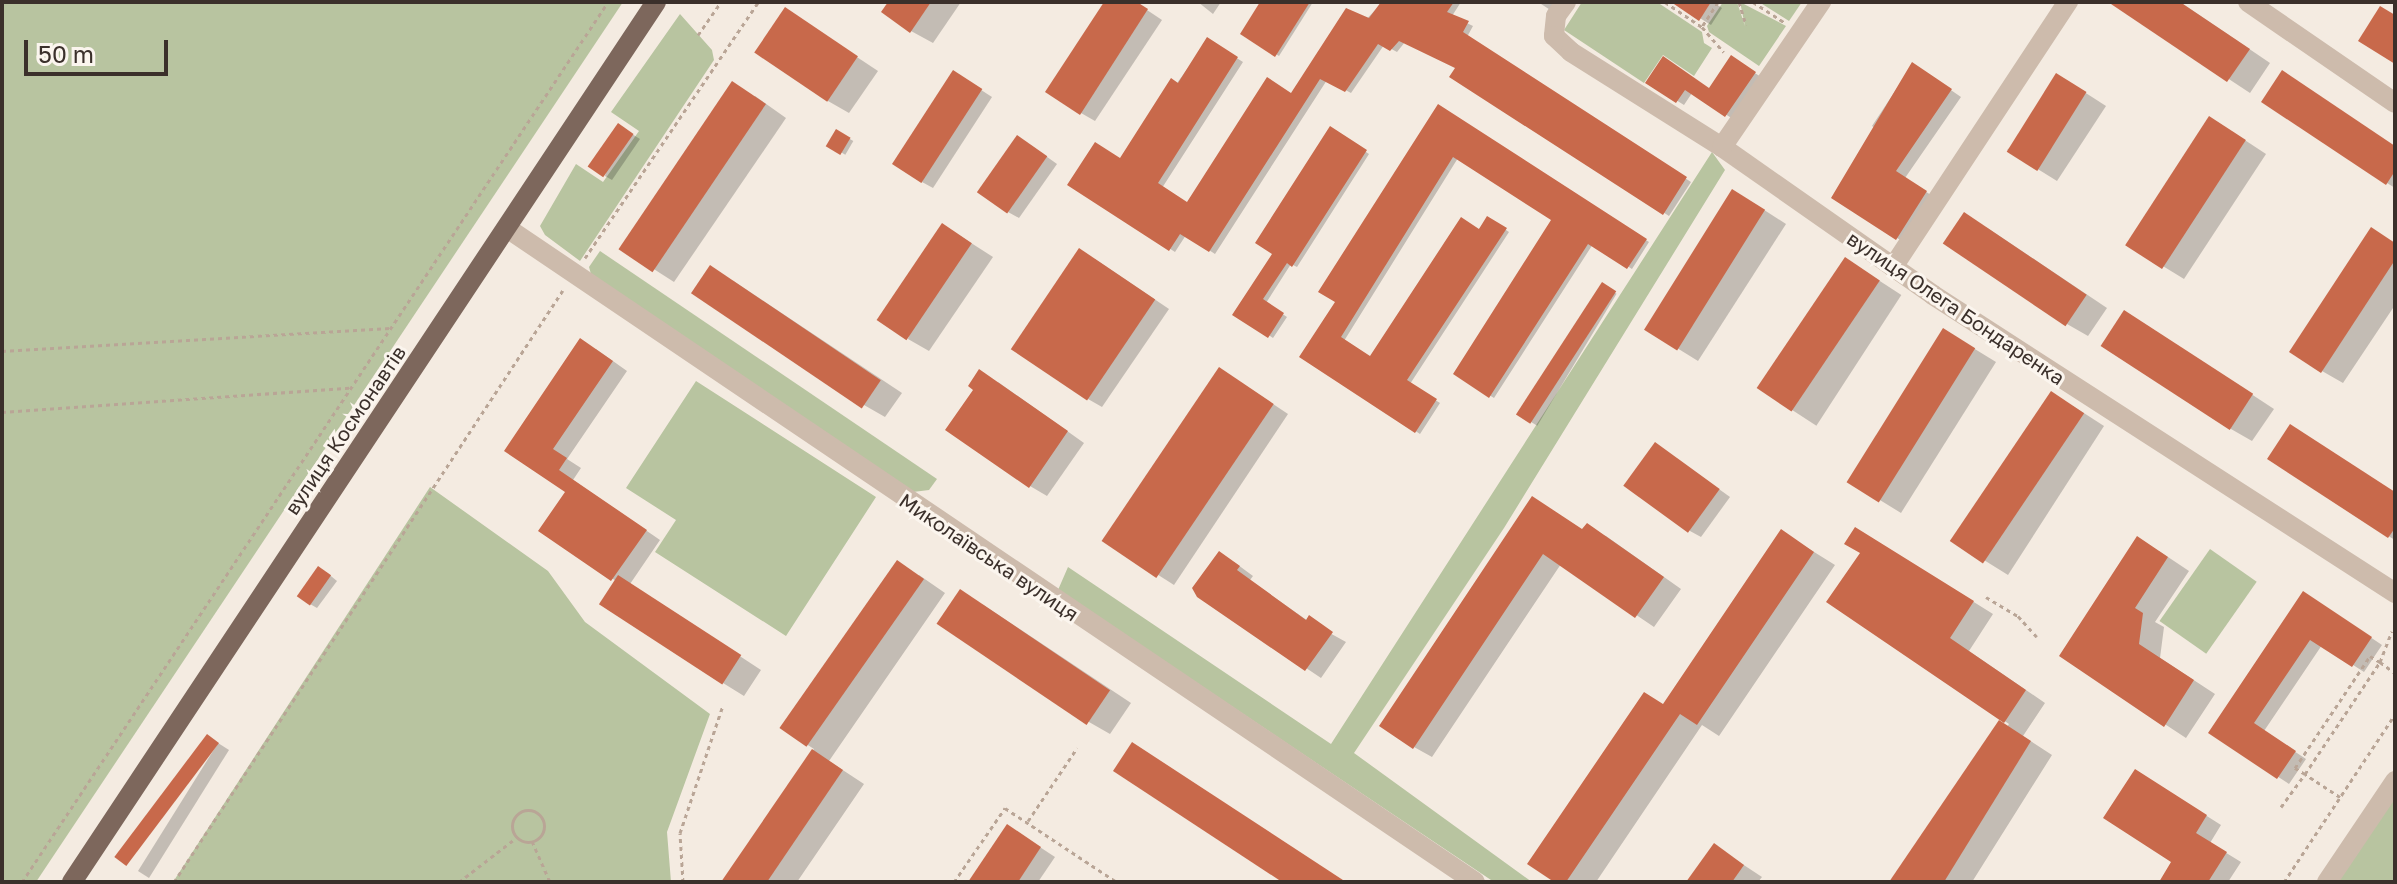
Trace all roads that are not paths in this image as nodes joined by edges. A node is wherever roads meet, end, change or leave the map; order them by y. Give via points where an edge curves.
1 (656, 2) edge
2 (1566, 2) edge
3 (1821, 2) edge
4 (2068, 2) edge
5 (2248, 2) edge
6 (2395, 103) edge
7 (1722, 147) junction
8 (507, 228) junction
9 (1893, 267) junction
10 (2395, 593) edge
11 (2395, 781) edge
12 (72, 882) edge
13 (1475, 882) edge
14 (2327, 882) edge

1 - 8 main road, вулиця Космонавтів
2 - 7 street, вулиця Олега Бондаренка via 1556,16 1554,36
3 - 7 street
4 - 9 street
5 - 6 street
7 - 9 street, вулиця Олега Бондаренка
8 - 12 main road, вулиця Космонавтів
8 - 13 street, Миколаївська вулиця via 656,334
9 - 10 street, вулиця Олега Бондаренка
11 - 14 street

